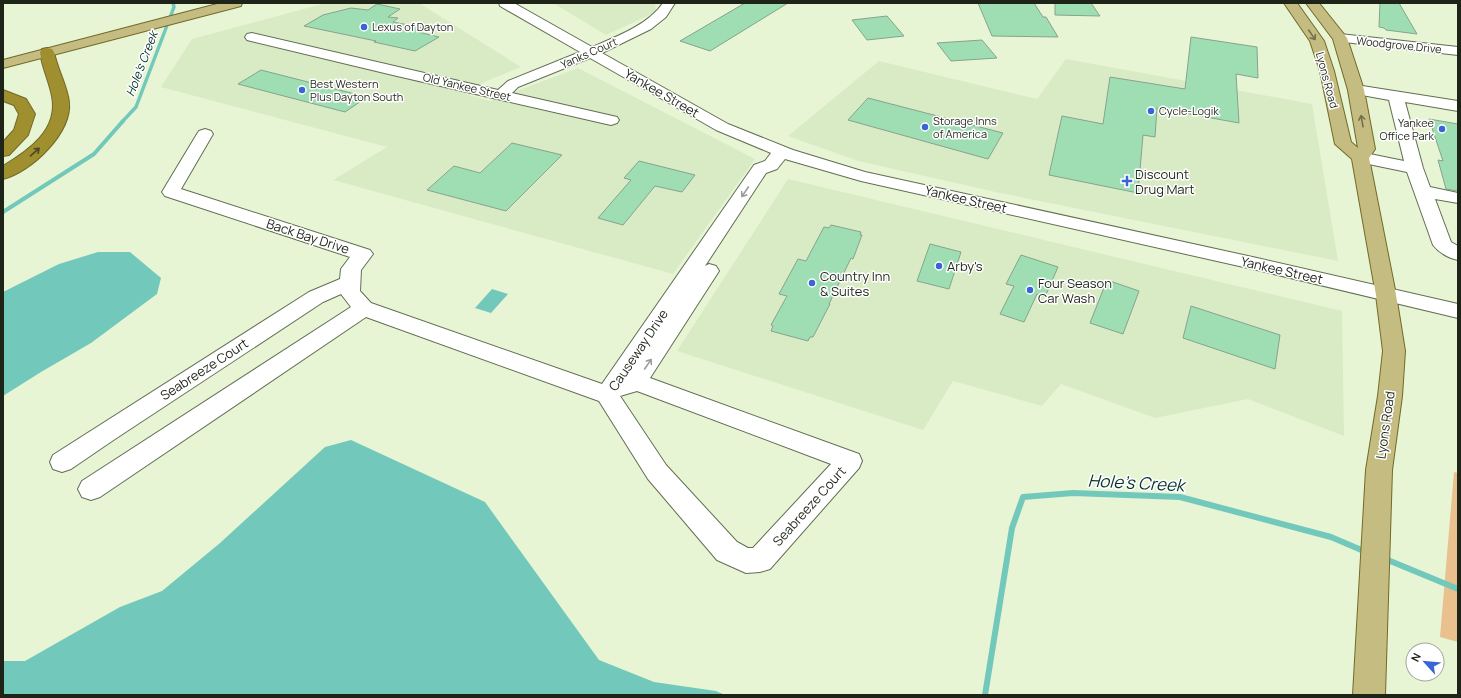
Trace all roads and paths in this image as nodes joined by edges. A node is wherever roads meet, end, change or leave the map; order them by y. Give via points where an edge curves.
1 (236, 3) edge
2 (505, 3) edge
3 (669, 3) edge
4 (1290, 3) edge
5 (1312, 3) edge
6 (252, 37) dead end
7 (1340, 38) junction
8 (1458, 51) edge
9 (47, 52) junction
10 (592, 52) junction
11 (3, 64) edge
12 (1356, 90) junction
13 (3, 95) edge
14 (502, 95) junction
15 (1396, 96) junction
16 (1458, 106) edge
17 (611, 120) dead end
18 (205, 134) dead end
19 (3, 151) edge
20 (1360, 157) junction
21 (776, 158) junction
22 (1414, 168) junction
23 (3, 174) edge
24 (1423, 191) junction
25 (1458, 198) edge
26 (1458, 254) edge
27 (350, 283) junction
28 (1386, 295) junction
29 (364, 308) junction
30 (1458, 311) edge
31 (621, 384) junction
32 (62, 462) dead end
33 (92, 489) dead end
34 (1370, 695) edge

1 - 9 main road
2 - 10 street, Yankee Street
3 - 10 street, Yanks Court via 665,12 645,27
4 -> 20 main road, Lyons Road via 1317,41 1343,144
5 - 7 main road, Lyons Road
6 - 14 street, Old Yankee Street
7 - 8 street, Woodgrove Drive
7 - 12 main road, Lyons Road
9 - 11 main road
23 -> 9 highway via 43,144 58,122 61,102 48,63
10 - 14 street, Yanks Court via 512,85
10 - 21 street, Yankee Street
12 - 15 street
20 -> 12 main road, Lyons Road via 1367,149
13 - 19 highway via 20,102 27,114 22,132
14 - 17 street, Old Yankee Street
15 - 16 street
15 - 22 street
18 - 27 street, Back Bay Drive via 171,192 363,254 351,270
20 - 22 street
20 - 28 main road, Lyons Road
21 - 28 street, Yankee Street
21 - 31 street, Causeway Drive via 775,172 709,259
22 - 24 street
24 - 25 street
24 - 26 street via 1444,245
27 - 29 street via 350,292
27 - 32 street, Seabreeze Court via 316,298
28 - 30 street, Yankee Street
28 - 34 main road, Lyons Road via 1394,351 1379,470
29 - 31 street
29 - 33 street
31 - 31 street, Seabreeze Court via 657,472 727,551 746,562 760,560 850,461

